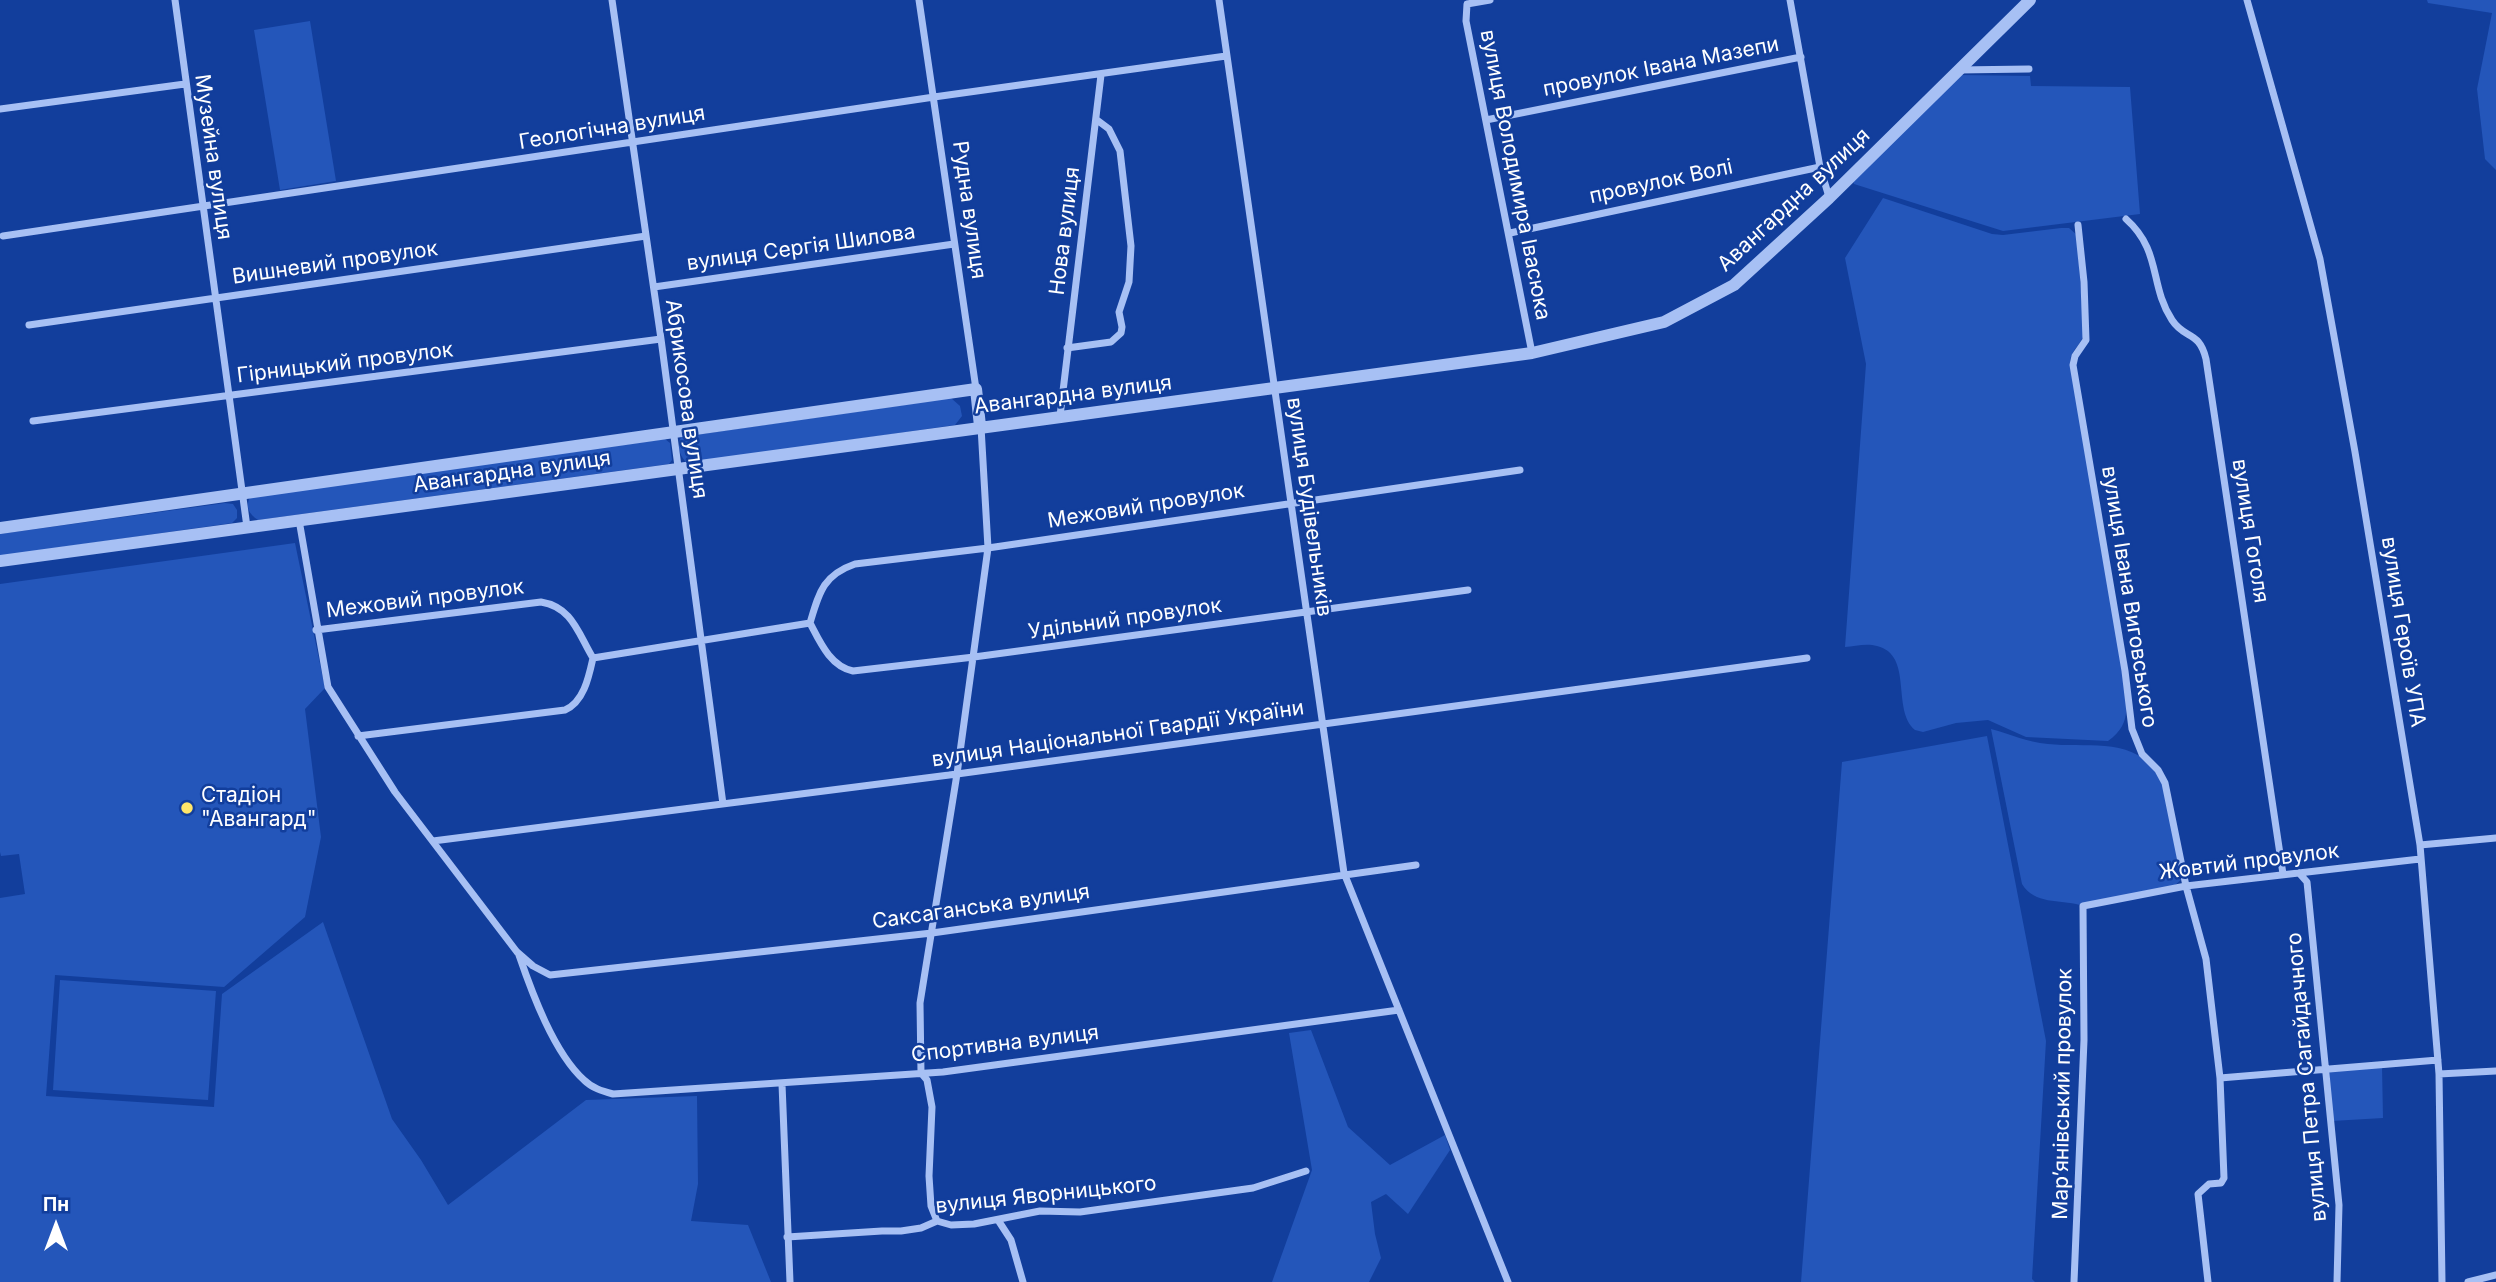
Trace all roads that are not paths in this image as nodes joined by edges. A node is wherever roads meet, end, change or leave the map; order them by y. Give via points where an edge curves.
1 (175, 0) edge
2 (612, 0) edge
3 (919, 0) edge
4 (1219, 0) edge
5 (1490, 0) edge
6 (1790, 0) edge
7 (2030, 0) edge
8 (2247, 0) edge
9 (1226, 56) junction
10 (1801, 57) junction
11 (2029, 69) dead end
12 (1958, 70) junction
13 (1101, 75) junction
14 (185, 84) junction
15 (934, 97) junction
16 (0, 109) edge
17 (1097, 120) junction
18 (1486, 120) junction
19 (633, 143) junction
20 (1820, 167) junction
21 (1829, 198) junction
22 (203, 207) junction
23 (2126, 219) dead end
24 (2078, 225) dead end
25 (1510, 233) junction
26 (3, 236) dead end
27 (646, 236) junction
28 (954, 244) junction
29 (654, 286) junction
30 (215, 299) junction
31 (29, 324) dead end
32 (662, 339) junction
33 (1067, 348) junction
34 (1532, 353) junction
35 (1274, 388) junction
36 (976, 389) junction
37 (229, 396) junction
38 (1060, 416) junction
39 (33, 421) dead end
40 (981, 426) junction
41 (673, 432) junction
42 (678, 469) junction
43 (1520, 470) dead end
44 (242, 495) junction
45 (1290, 502) junction
46 (299, 520) junction
47 (247, 527) junction
48 (0, 528) edge
49 (988, 548) junction
50 (0, 561) edge
51 (1468, 590) dead end
52 (1307, 611) junction
53 (810, 623) junction
54 (316, 630) junction
55 (700, 640) junction
56 (974, 657) junction
57 (1807, 657) dead end
58 (593, 658) junction
59 (1321, 724) junction
60 (358, 736) junction
61 (957, 775) junction
62 (723, 804) junction
63 (2496, 838) edge
64 (433, 841) junction
65 (2420, 845) junction
66 (2420, 859) junction
67 (1416, 865) dead end
68 (1344, 873) junction
69 (2299, 873) junction
70 (2283, 874) junction
71 (2186, 886) junction
72 (2084, 906) joint
73 (932, 933) junction
74 (517, 952) junction
75 (1399, 1010) junction
76 (2438, 1060) junction
77 (2324, 1070) junction
78 (2496, 1071) edge
79 (921, 1073) junction
80 (2439, 1074) junction
81 (2220, 1078) junction
82 (782, 1084) junction
83 (1306, 1171) dead end
84 (998, 1220) junction
85 (937, 1221) junction
86 (787, 1237) junction
87 (2496, 1275) edge
88 (790, 1282) edge
89 (1023, 1282) edge
90 (1508, 1282) edge
91 (2074, 1282) edge
92 (2208, 1282) edge
93 (2337, 1282) edge
94 (2442, 1282) edge
95 (2468, 1282) edge

1 - 14 street, Музейна вулиця
2 - 19 street, Абрикосова вулиця
3 - 15 street, Рудна вулиця
4 - 9 street, вулиця Будівельників
5 - 18 street, вулиця Володимира Івасюка via 1468,4 1466,21
6 - 10 street
7 - 12 street, Авангардна вулиця
8 - 65 street, вулиця Героїв УПА via 2320,260
9 - 13 street, Геологічна вулиця
9 - 35 street, вулиця Будівельників
10 - 18 street, провулок Івана Мазепи
10 - 20 street
11 - 12 street
12 - 21 street, Авангардна вулиця
13 - 15 street, Геологічна вулиця
13 - 17 street, Нова вулиця
14 - 16 street
14 - 22 street, Музейна вулиця
15 - 19 street, Геологічна вулиця
15 - 28 street, Рудна вулиця
17 - 33 street, Нова вулиця
17 - 33 street via 1112,134 1120,151 1131,246 1129,282 1119,312 1121,333 1111,342
18 - 25 street, вулиця Володимира Івасюка
19 - 22 street, Геологічна вулиця
19 - 27 street, Абрикосова вулиця
20 - 21 street
20 - 25 street, провулок Волі
21 - 34 street, Авангардна вулиця via 1734,285 1664,322
22 - 26 street, Геологічна вулиця
22 - 30 street, Музейна вулиця
23 - 70 street, вулиця Гоголя via 2149,248 2172,320 2203,346
24 - 71 street, вулиця Івана Виговського via 2086,340 2073,365 2132,729 2142,754 2165,783
25 - 34 street, вулиця Володимира Івасюка
27 - 29 street, Абрикосова вулиця
27 - 30 street, Вишневий провулок
28 - 29 street, вулиця Сергія Шилова
28 - 36 street, Рудна вулиця
29 - 32 street, Абрикосова вулиця
30 - 31 street, Вишневий провулок
30 - 37 street, Музейна вулиця
32 - 37 street, Гірницький провулок
32 - 41 street, Абрикосова вулиця
33 - 38 street, Нова вулиця
34 - 35 street, Авангардна вулиця
35 - 38 street, Авангардна вулиця
35 - 45 street, вулиця Будівельників
36 - 40 street, Рудна вулиця
36 - 41 street, Авангардна вулиця
37 - 39 street, Гірницький провулок
37 - 44 street, Музейна вулиця
38 - 40 street, Авангардна вулиця
40 - 42 street, Авангардна вулиця
40 - 49 street
41 - 42 street, Абрикосова вулиця
41 - 44 street, Авангардна вулиця
42 - 46 street, Авангардна вулиця
42 - 55 street, Абрикосова вулиця
43 - 45 street, Межовий провулок
44 - 47 street, Музейна вулиця
44 - 48 street, Авангардна вулиця
45 - 49 street, Межовий провулок
45 - 52 street, вулиця Будівельників
46 - 47 street, Авангардна вулиця
46 - 54 street
47 - 50 street, Авангардна вулиця
49 - 53 street, Межовий провулок via 839,569 825,584
49 - 56 street
51 - 52 street, Удільний провулок
52 - 56 street, Удільний провулок
52 - 59 street, вулиця Будівельників
53 - 55 street
53 - 56 street, Удільний провулок via 834,661 853,671
54 - 58 street, Межовий провулок via 541,602 556,604 568,614
54 - 60 street via 328,687
55 - 58 street
55 - 62 street, Абрикосова вулиця
56 - 61 street
57 - 59 street, вулиця Національної Гвардії України
58 - 60 street via 580,696 565,710
59 - 61 street, вулиця Національної Гвардії України
59 - 68 street, вулиця Будівельників
60 - 64 street
61 - 62 street, вулиця Національної Гвардії України
61 - 73 street
62 - 64 street, вулиця Національної Гвардії України
63 - 65 street
64 - 74 street
65 - 66 street, вулиця Героїв УПА
66 - 69 street, Жовтий провулок
66 - 76 street, вулиця Героїв УПА
67 - 68 street, Саксаганська вулиця
68 - 73 street, Саксаганська вулиця
68 - 75 street, вулиця Будівельників
69 - 70 street, Жовтий провулок
69 - 77 street, вулиця Петра Сагайдачного via 2307,882
70 - 71 street, Жовтий провулок
71 - 72 street, Жовтий провулок
71 - 81 street, вулиця Івана Виговського via 2206,959
72 - 91 street, Марʼянівський провулок via 2084,1040
73 - 74 street, Саксаганська вулиця via 550,975
73 - 79 street via 920,1003
74 - 82 street, Спортивна вулиця via 557,1045 583,1080 598,1090 613,1094
75 - 79 street, Спортивна вулиця
75 - 90 street, вулиця Будівельників
76 - 77 street
76 - 80 street, вулиця Героїв УПА
77 - 81 street
77 - 93 street, вулиця Петра Сагайдачного via 2339,1205
78 - 80 street
79 - 82 street, Спортивна вулиця
79 - 85 street via 927,1080 932,1107 929,1176
80 - 94 street, вулиця Героїв УПА
81 - 92 street, вулиця Івана Виговського via 2224,1178 2198,1194
82 - 86 street
83 - 84 street, вулиця Яворницького via 1253,1188
84 - 85 street, вулиця Яворницького via 951,1225
84 - 89 street via 1011,1240
85 - 86 street, вулиця Яворницького via 901,1231
86 - 88 street
87 - 95 street

